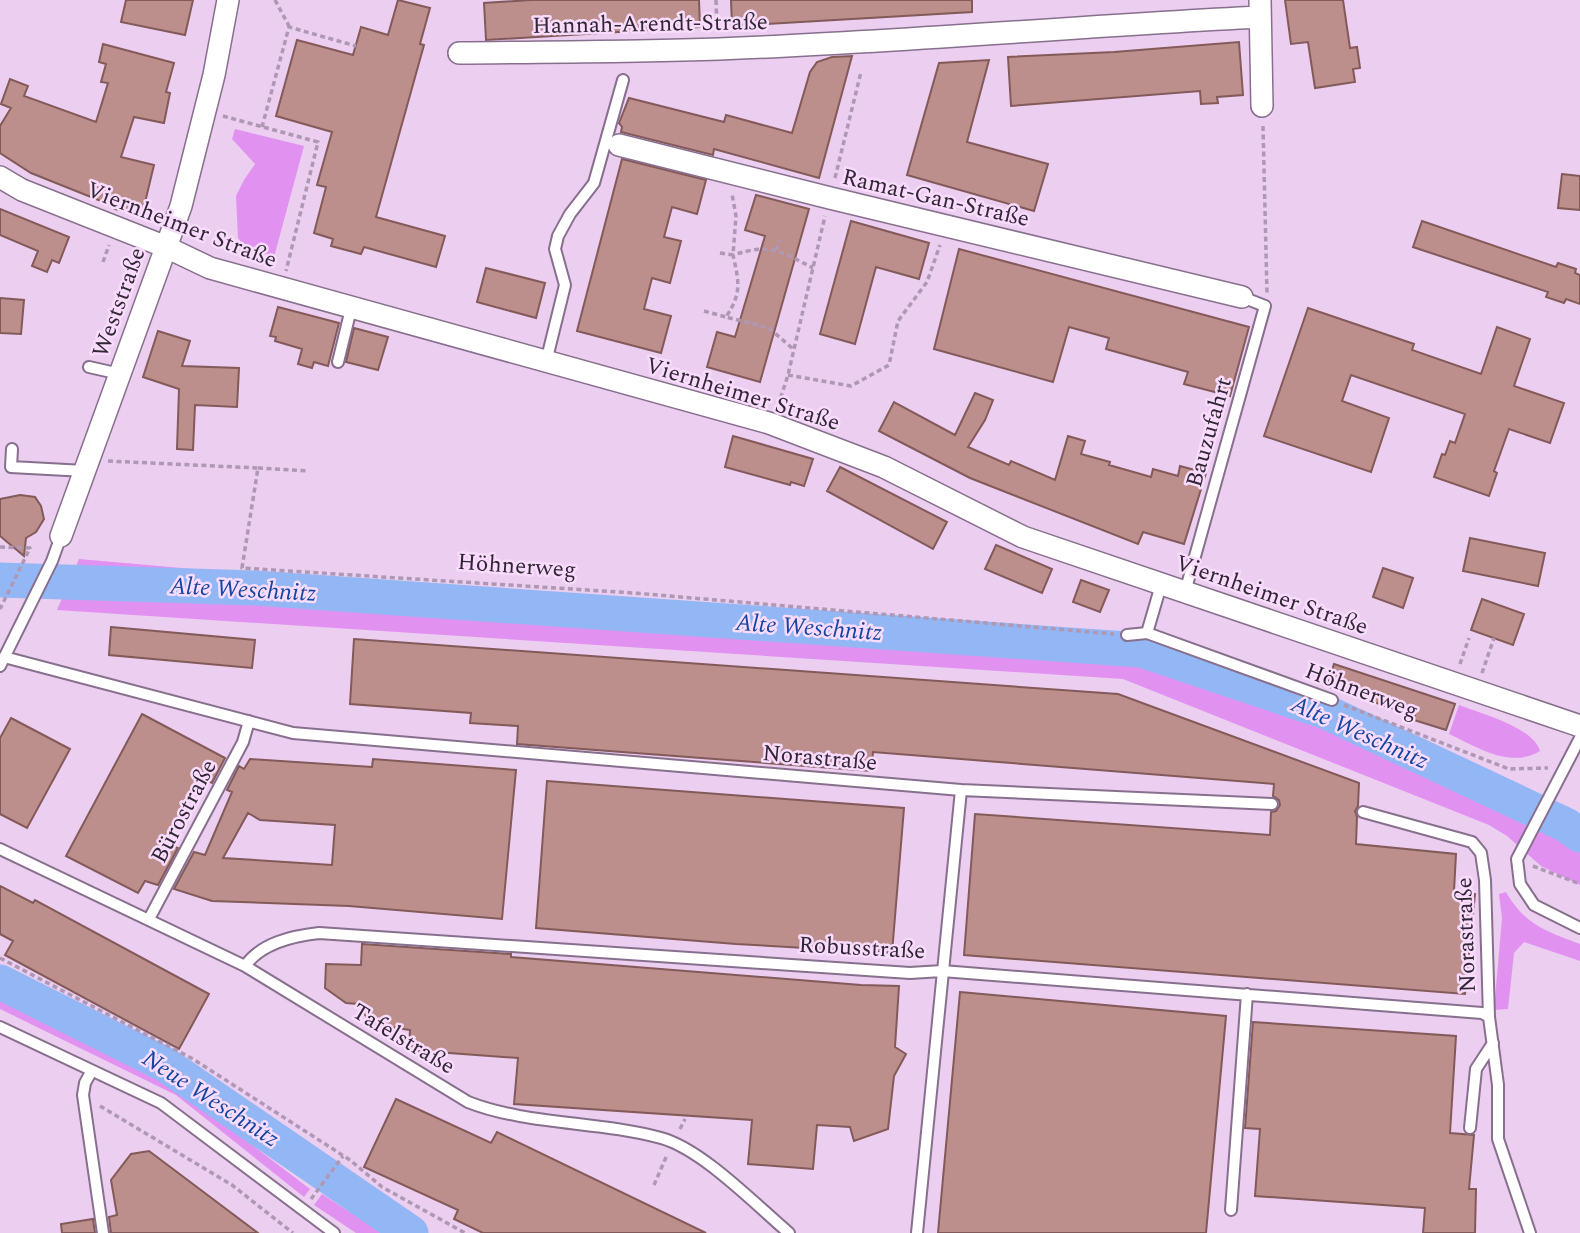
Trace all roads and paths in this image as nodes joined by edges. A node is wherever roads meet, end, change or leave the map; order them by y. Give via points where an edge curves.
1 (228, 0) edge
2 (275, 0) edge
3 (716, 0) edge
4 (1260, 8) edge
5 (289, 27) junction
6 (356, 46) dead end
7 (718, 49) junction
8 (459, 53) dead end
9 (861, 72) dead end
10 (623, 80) dead end
11 (1262, 106) joint
12 (205, 111) junction
13 (261, 127) junction
14 (619, 145) dead end
15 (729, 171) junction
16 (0, 177) edge
17 (830, 198) junction
18 (947, 226) junction
19 (780, 240) dead end
20 (166, 247) junction
21 (776, 250) junction
22 (720, 253) dead end
23 (733, 255) junction
24 (813, 268) junction
25 (282, 290) junction
26 (1242, 297) joint
27 (1265, 306) junction
28 (351, 309) junction
29 (704, 311) dead end
30 (726, 317) junction
31 (792, 348) junction
32 (338, 362) dead end
33 (546, 362) junction
34 (89, 367) dead end
35 (120, 374) junction
36 (788, 375) junction
37 (773, 425) junction
38 (12, 449) dead end
39 (86, 466) junction
40 (258, 468) junction
41 (308, 471) dead end
42 (61, 536) joint
43 (0, 547) edge
44 (1161, 585) junction
45 (1185, 592) junction
46 (1, 606) edge
47 (1147, 633) junction
48 (1127, 635) joint
49 (1469, 638) dead end
50 (1494, 638) dead end
51 (1463, 654) dead end
52 (2, 661) edge
53 (1486, 661) dead end
54 (1332, 700) joint
55 (249, 721) junction
56 (1580, 726) edge
57 (1580, 738) edge
58 (1566, 767) junction
59 (961, 790) junction
60 (1272, 804) dead end
61 (1363, 812) dead end
62 (0, 849) edge
63 (1517, 859) junction
64 (1580, 884) edge
65 (149, 919) junction
66 (1580, 928) edge
67 (0, 958) edge
68 (244, 966) junction
69 (942, 971) junction
70 (1247, 994) junction
71 (1487, 1016) junction
72 (0, 1027) edge
73 (1493, 1044) junction
74 (91, 1072) junction
75 (83, 1096) junction
76 (1470, 1128) dead end
77 (343, 1156) junction
78 (310, 1201) dead end
79 (1231, 1210) dead end
80 (103, 1233) edge
81 (293, 1233) edge
82 (334, 1233) edge
83 (465, 1233) edge
84 (789, 1233) edge
85 (917, 1233) edge
86 (1530, 1233) edge

1 - 12 street, Weststraße
2 - 5 path
3 - 7 path
4 - 7 street, Hannah-Arendt-Straße
4 - 11 street
5 - 6 path
5 - 13 path
7 - 8 street, Hannah-Arendt-Straße
9 - 17 path
10 - 33 lane via 594,183 558,236 555,249 565,285
11 - 27 path
12 - 13 path
12 - 20 street, Weststraße
13 - 25 path via 318,142
14 - 15 street, Ramat-Gan-Straße
15 - 17 street, Ramat-Gan-Straße
15 - 23 path via 736,216
16 - 20 street, Viernheimer Straße
17 - 18 street, Ramat-Gan-Straße
17 - 24 path
18 - 26 street, Ramat-Gan-Straße
18 - 36 path via 927,282 898,321 889,365 851,386
19 - 21 path
20 - 25 street, Viernheimer Straße via 210,268
20 - 35 street, Weststraße
21 - 23 path via 753,248
21 - 24 path
22 - 23 path
23 - 30 path via 736,301
24 - 31 path
25 - 28 street, Viernheimer Straße
26 - 27 lane
27 - 45 lane, Bauzufahrt
28 - 32 lane
28 - 33 street, Viernheimer Straße
29 - 30 path
30 - 31 path via 769,328
31 - 36 path
33 - 37 street, Viernheimer Straße
34 - 35 lane
35 - 39 street, Weststraße
36 - 37 path
37 - 44 street, Viernheimer Straße via 884,467 1023,537
38 - 39 lane via 10,467
39 - 40 path
39 - 42 street, Weststraße
40 - 41 path
40 - 48 path, Höhnerweg via 242,568 634,593
42 - 52 lane
43 - 46 path via 30,548
44 - 45 street, Viernheimer Straße
44 - 47 lane
45 - 56 street, Viernheimer Straße
47 - 48 lane, Höhnerweg
47 - 54 lane, Höhnerweg
49 - 51 path
50 - 53 path
52 - 55 lane, Norastraße
54 - 58 path, Höhnerweg via 1508,769
55 - 59 lane, Norastraße via 293,733
55 - 65 lane, Bürostraße via 243,742
57 - 58 lane
58 - 63 lane
59 - 60 lane, Norastraße
59 - 69 lane
61 - 71 lane, Norastraße via 1472,842 1479,849 1485,880
62 - 65 lane, Tafelstraße
63 - 64 path
63 - 66 lane via 1521,884 1534,905
65 - 68 lane, Tafelstraße
67 - 77 path via 193,1059
68 - 69 lane, Robusstraße via 270,946 295,935 318,933
68 - 84 lane, Tafelstraße via 468,1102 494,1112 663,1138 696,1155
69 - 70 lane, Robusstraße
69 - 85 lane
70 - 71 lane, Robusstraße
70 - 79 lane
71 - 73 lane
72 - 74 lane
73 - 76 lane via 1476,1069
73 - 86 lane via 1498,1139
74 - 75 lane
74 - 82 lane via 161,1104
75 - 80 lane
75 - 81 path via 232,1185
77 - 78 path
77 - 83 path via 382,1186

